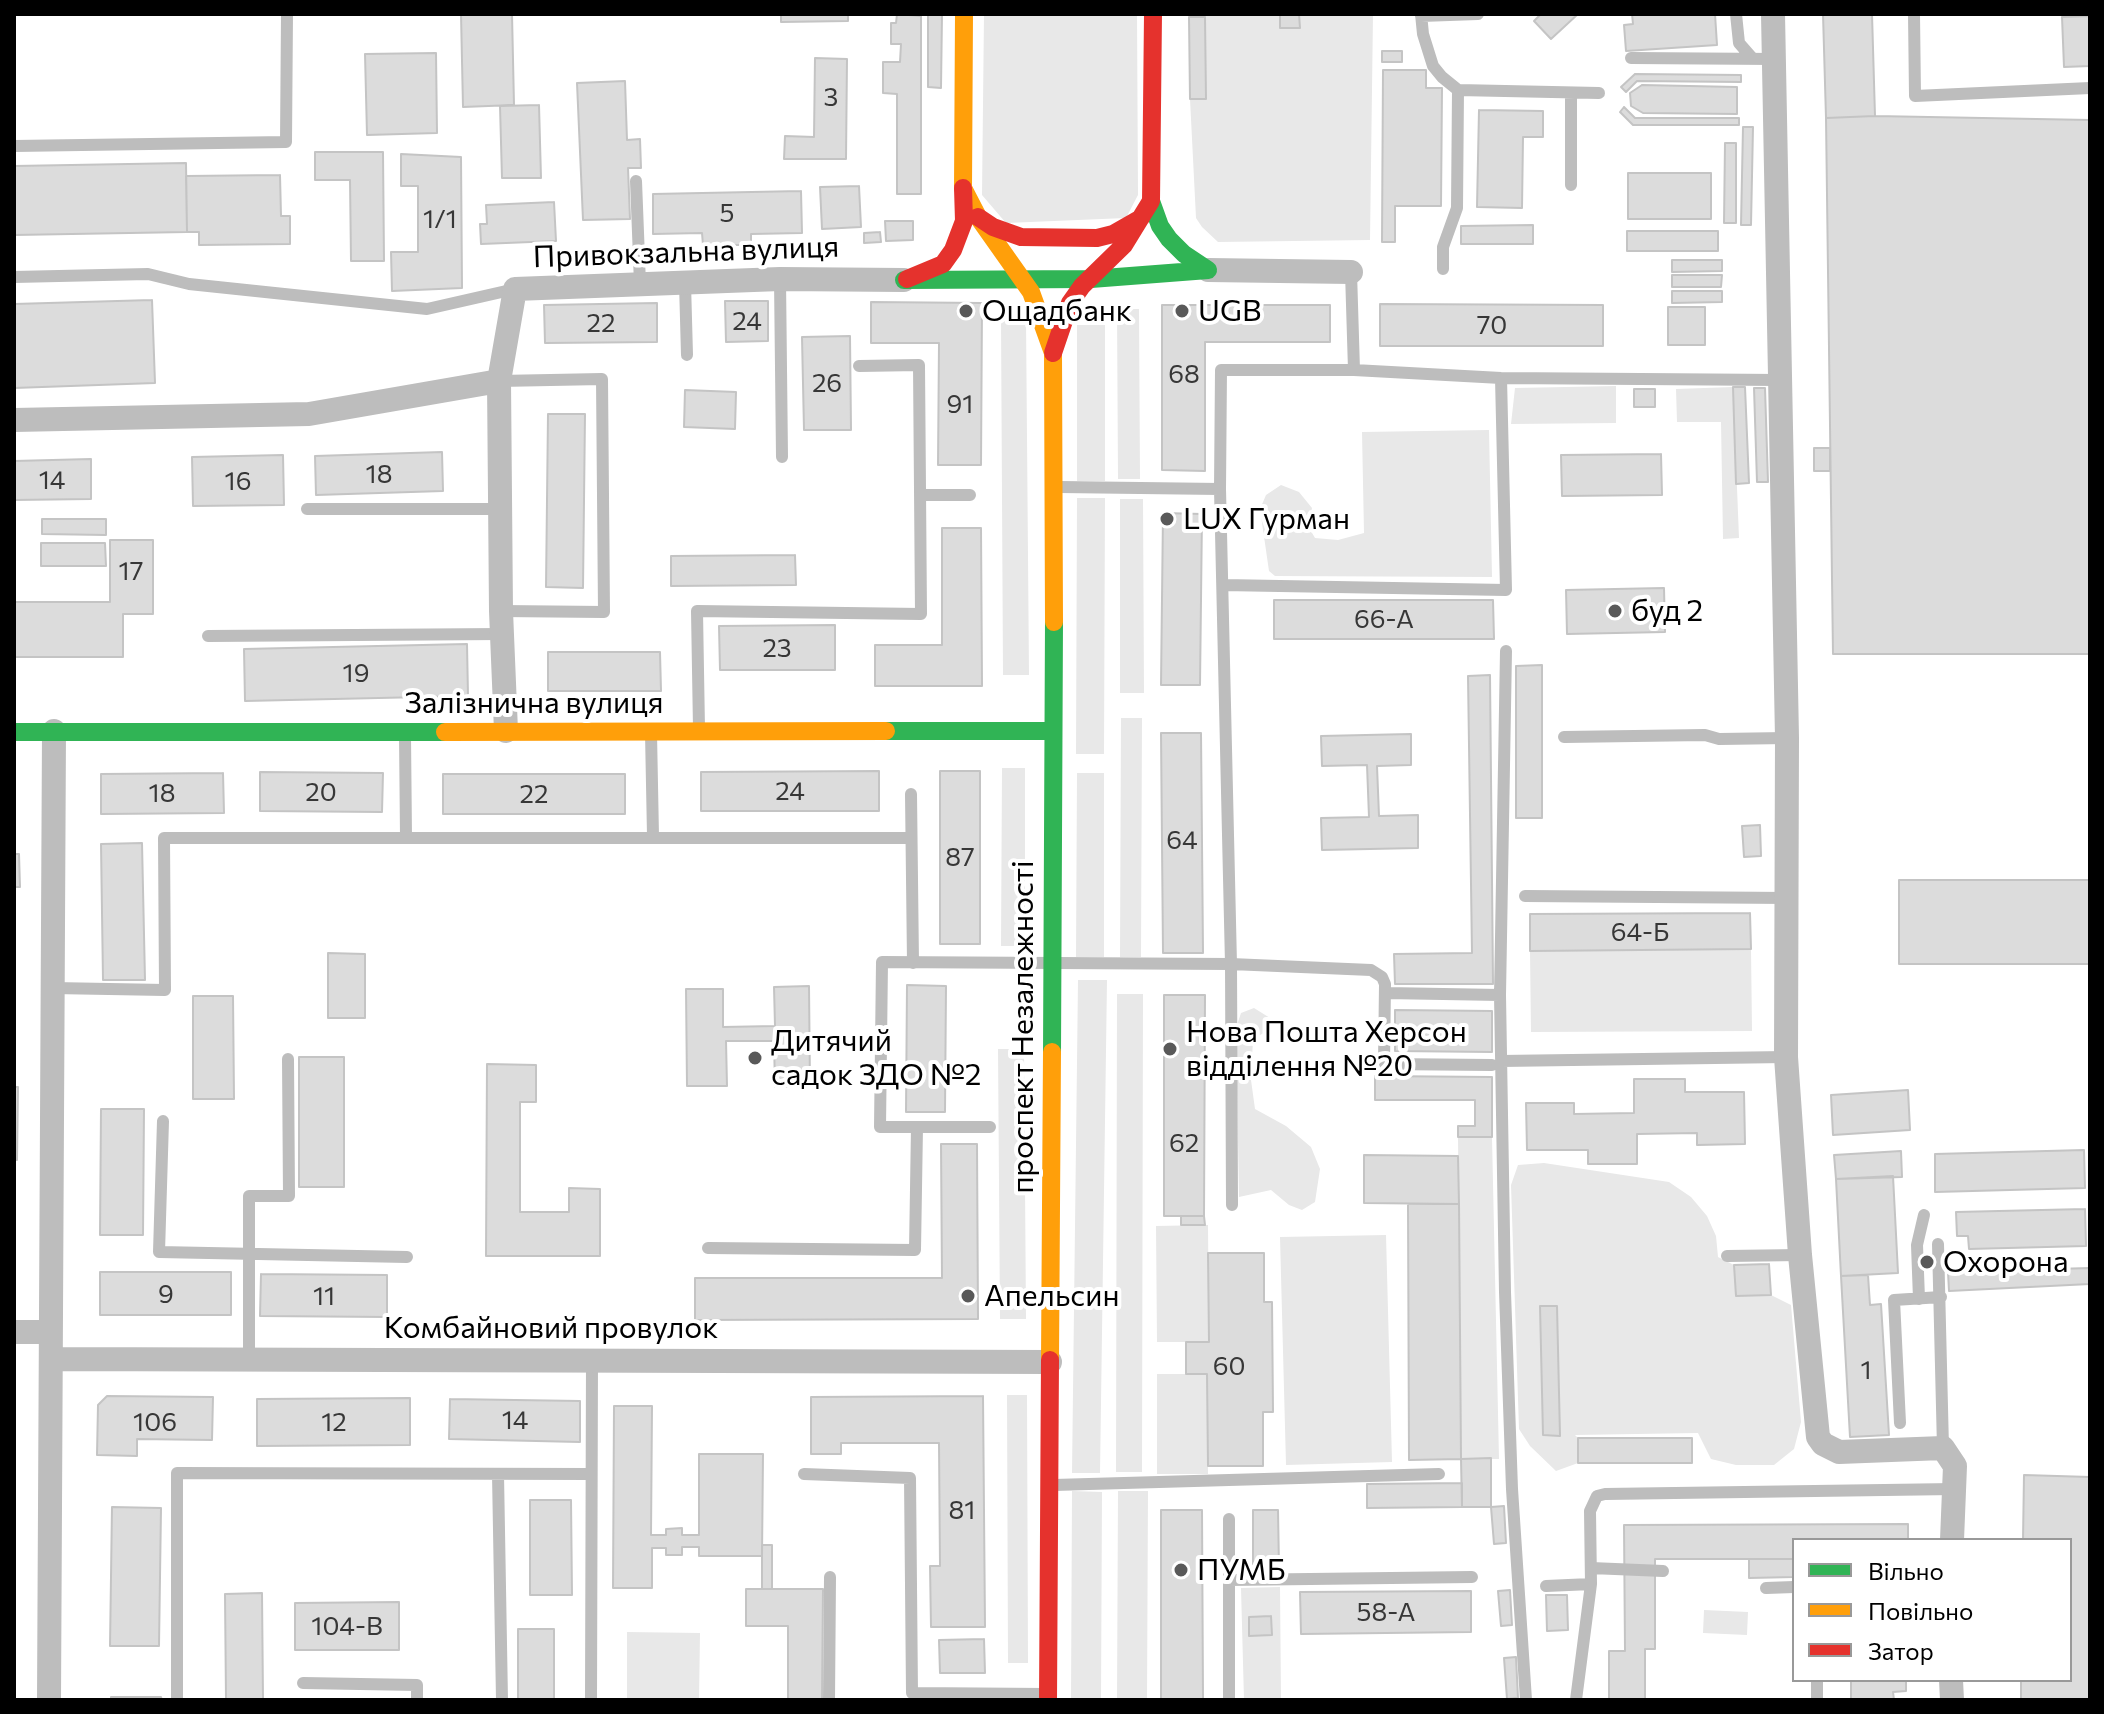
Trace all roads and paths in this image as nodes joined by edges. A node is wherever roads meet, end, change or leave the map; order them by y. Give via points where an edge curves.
1 (287, 14) edge
2 (964, 14) edge
3 (1153, 14) edge
4 (1478, 14) edge
5 (1736, 14) edge
6 (1773, 14) edge
7 (1914, 14) edge
8 (1421, 15) edge
9 (1631, 58) dead end
10 (1764, 59) junction
11 (2090, 88) edge
12 (1458, 90) junction
13 (1571, 93) junction
14 (1599, 93) dead end
15 (14, 146) edge
16 (636, 181) dead end
17 (1571, 185) dead end
18 (963, 188) junction
19 (1146, 210) junction
20 (982, 223) junction
21 (1443, 269) dead end
22 (1208, 270) junction
23 (1351, 272) joint
24 (14, 277) edge
25 (780, 279) junction
26 (1091, 279) junction
27 (904, 280) junction
28 (1024, 280) junction
29 (685, 283) junction
30 (640, 284) junction
31 (515, 289) junction
32 (1053, 353) junction
33 (687, 355) dead end
34 (859, 366) dead end
35 (1354, 370) junction
36 (1501, 378) junction
37 (1780, 380) junction
38 (499, 381) junction
39 (14, 420) edge
40 (782, 457) dead end
41 (1053, 487) junction
42 (1220, 489) junction
43 (922, 495) junction
44 (970, 495) dead end
45 (307, 509) dead end
46 (501, 509) junction
47 (1223, 585) junction
48 (502, 623) junction
49 (208, 636) dead end
50 (1506, 651) dead end
51 (699, 729) junction
52 (651, 730) junction
53 (54, 731) junction
54 (506, 731) junction
55 (1053, 731) junction
56 (14, 732) edge
57 (405, 732) junction
58 (1564, 737) dead end
59 (1787, 738) junction
60 (911, 794) dead end
61 (653, 836) junction
62 (406, 837) junction
63 (911, 838) junction
64 (1525, 896) dead end
65 (1788, 898) junction
66 (913, 963) junction
67 (1052, 963) junction
68 (1231, 964) junction
69 (53, 988) junction
70 (1386, 993) junction
71 (1500, 995) junction
72 (1786, 1057) junction
73 (288, 1059) dead end
74 (1496, 1063) junction
75 (163, 1121) dead end
76 (917, 1127) junction
77 (990, 1127) dead end
78 (1232, 1205) dead end
79 (1924, 1215) dead end
80 (1938, 1244) dead end
81 (708, 1248) dead end
82 (249, 1255) junction
83 (1800, 1255) junction
84 (1727, 1256) dead end
85 (407, 1257) dead end
86 (1941, 1297) junction
87 (1919, 1299) junction
88 (14, 1332) edge
89 (50, 1332) junction
90 (249, 1358) junction
91 (51, 1359) junction
92 (592, 1359) junction
93 (1050, 1362) junction
94 (1900, 1423) dead end
95 (1943, 1448) junction
96 (498, 1474) junction
97 (591, 1474) junction
98 (804, 1474) dead end
99 (1439, 1474) dead end
100 (1051, 1485) junction
101 (1954, 1489) junction
102 (1229, 1519) dead end
103 (1952, 1538) edge
104 (1591, 1568) junction
105 (1663, 1571) dead end
106 (830, 1577) dead end
107 (1472, 1577) dead end
108 (1229, 1580) junction
109 (1591, 1584) junction
110 (1546, 1586) dead end
111 (1792, 1587) edge
112 (1766, 1588) dead end
113 (303, 1683) dead end
114 (912, 1696) edge
115 (1048, 1697) edge
116 (49, 1700) edge
117 (177, 1700) edge
118 (417, 1700) edge
119 (502, 1700) edge
120 (591, 1700) edge
121 (829, 1700) edge
122 (1229, 1700) edge
123 (1526, 1700) edge
124 (1576, 1700) edge

1 - 15 lane via 286,142
2 - 18 main road
3 - 19 main road
4 - 8 lane
5 - 10 lane via 1739,43
6 - 10 street
7 - 11 lane via 1915,96
8 - 12 lane via 1433,66
9 - 10 lane
10 - 37 street
12 - 13 lane
12 - 21 lane via 1457,208 1443,247
13 - 14 lane
13 - 17 lane
16 - 30 lane
18 - 20 main road, проспект Незалежності
18 - 27 main road via 964,221 953,250 943,264
19 - 20 main road via 1113,234 1097,238 1021,237
19 - 22 main road via 1184,254
19 - 26 main road, проспект Незалежності via 1124,245
20 - 28 main road, проспект Незалежності
22 - 23 street
22 - 26 main road
23 - 35 lane
24 - 31 lane via 148,274 189,284 427,309
25 - 27 street, Привокзальна вулиця
25 - 29 street, Привокзальна вулиця
25 - 40 lane
26 - 28 main road
26 - 32 main road, проспект Незалежності via 1070,303
27 - 28 main road
28 - 32 main road, проспект Незалежності
29 - 30 street, Привокзальна вулиця
29 - 33 lane
30 - 31 street, Привокзальна вулиця
31 - 38 street, Привокзальна вулиця
32 - 41 main road, проспект Незалежності
34 - 43 lane via 919,365
35 - 36 lane
35 - 42 lane via 1221,370
36 - 37 lane
36 - 47 lane via 1506,590
37 - 59 street
38 - 39 street via 309,414
38 - 46 street, Привокзальна вулиця
38 - 48 lane via 602,379 603,394 604,612
41 - 42 lane
41 - 55 main road, проспект Незалежності
42 - 47 lane
43 - 44 lane
43 - 51 lane via 921,614 697,611
45 - 46 lane
46 - 48 street, Привокзальна вулиця
47 - 68 lane
48 - 49 lane
48 - 54 street, Привокзальна вулиця
50 - 71 lane
51 - 52 main road, Залізнична вулиця
51 - 55 main road, Залізнична вулиця
52 - 54 main road, Залізнична вулиця
52 - 61 lane
53 - 56 main road, Залізнична вулиця
53 - 57 main road, Залізнична вулиця
53 - 69 street
54 - 57 main road, Залізнична вулиця
55 - 67 main road, проспект Незалежності
57 - 62 lane
58 - 59 lane
59 - 65 street
60 - 63 lane
61 - 62 lane
61 - 63 lane
62 - 69 lane via 164,838 165,990
63 - 66 lane
64 - 65 lane
65 - 72 street
66 - 67 lane
66 - 76 lane via 882,962 880,1127
67 - 68 lane
67 - 93 main road, проспект Незалежності
68 - 70 lane via 1371,970 1382,977
68 - 78 lane
69 - 89 street
70 - 71 lane
70 - 74 lane via 1384,1064
71 - 74 lane
72 - 74 lane
72 - 83 street
73 - 82 lane via 289,1196 249,1196
74 - 123 lane
75 - 82 lane via 159,1252
76 - 77 lane
76 - 81 lane via 915,1250
79 - 87 lane via 1917,1245
80 - 86 lane
82 - 85 lane
82 - 90 lane
83 - 84 lane
83 - 95 street via 1818,1437 1823,1444 1839,1452
86 - 87 lane
86 - 95 lane
87 - 94 lane via 1894,1300
88 - 89 street
89 - 91 street
90 - 91 street, Комбайновий провулок
90 - 92 street, Комбайновий провулок
91 - 116 street
92 - 93 street, Комбайновий провулок
92 - 97 lane
93 - 100 main road, проспект Незалежності
95 - 101 street via 1955,1466
96 - 97 lane
96 - 117 lane via 177,1473
96 - 119 lane
97 - 120 lane
98 - 114 lane via 910,1478
99 - 100 lane
100 - 115 main road, проспект Незалежності
101 - 103 street
101 - 104 lane via 1605,1494 1591,1505
102 - 108 lane
104 - 105 lane
104 - 109 lane
106 - 121 lane
107 - 108 lane
108 - 122 lane
109 - 110 lane
109 - 124 lane
111 - 112 lane
113 - 118 lane via 417,1685
114 - 115 lane

